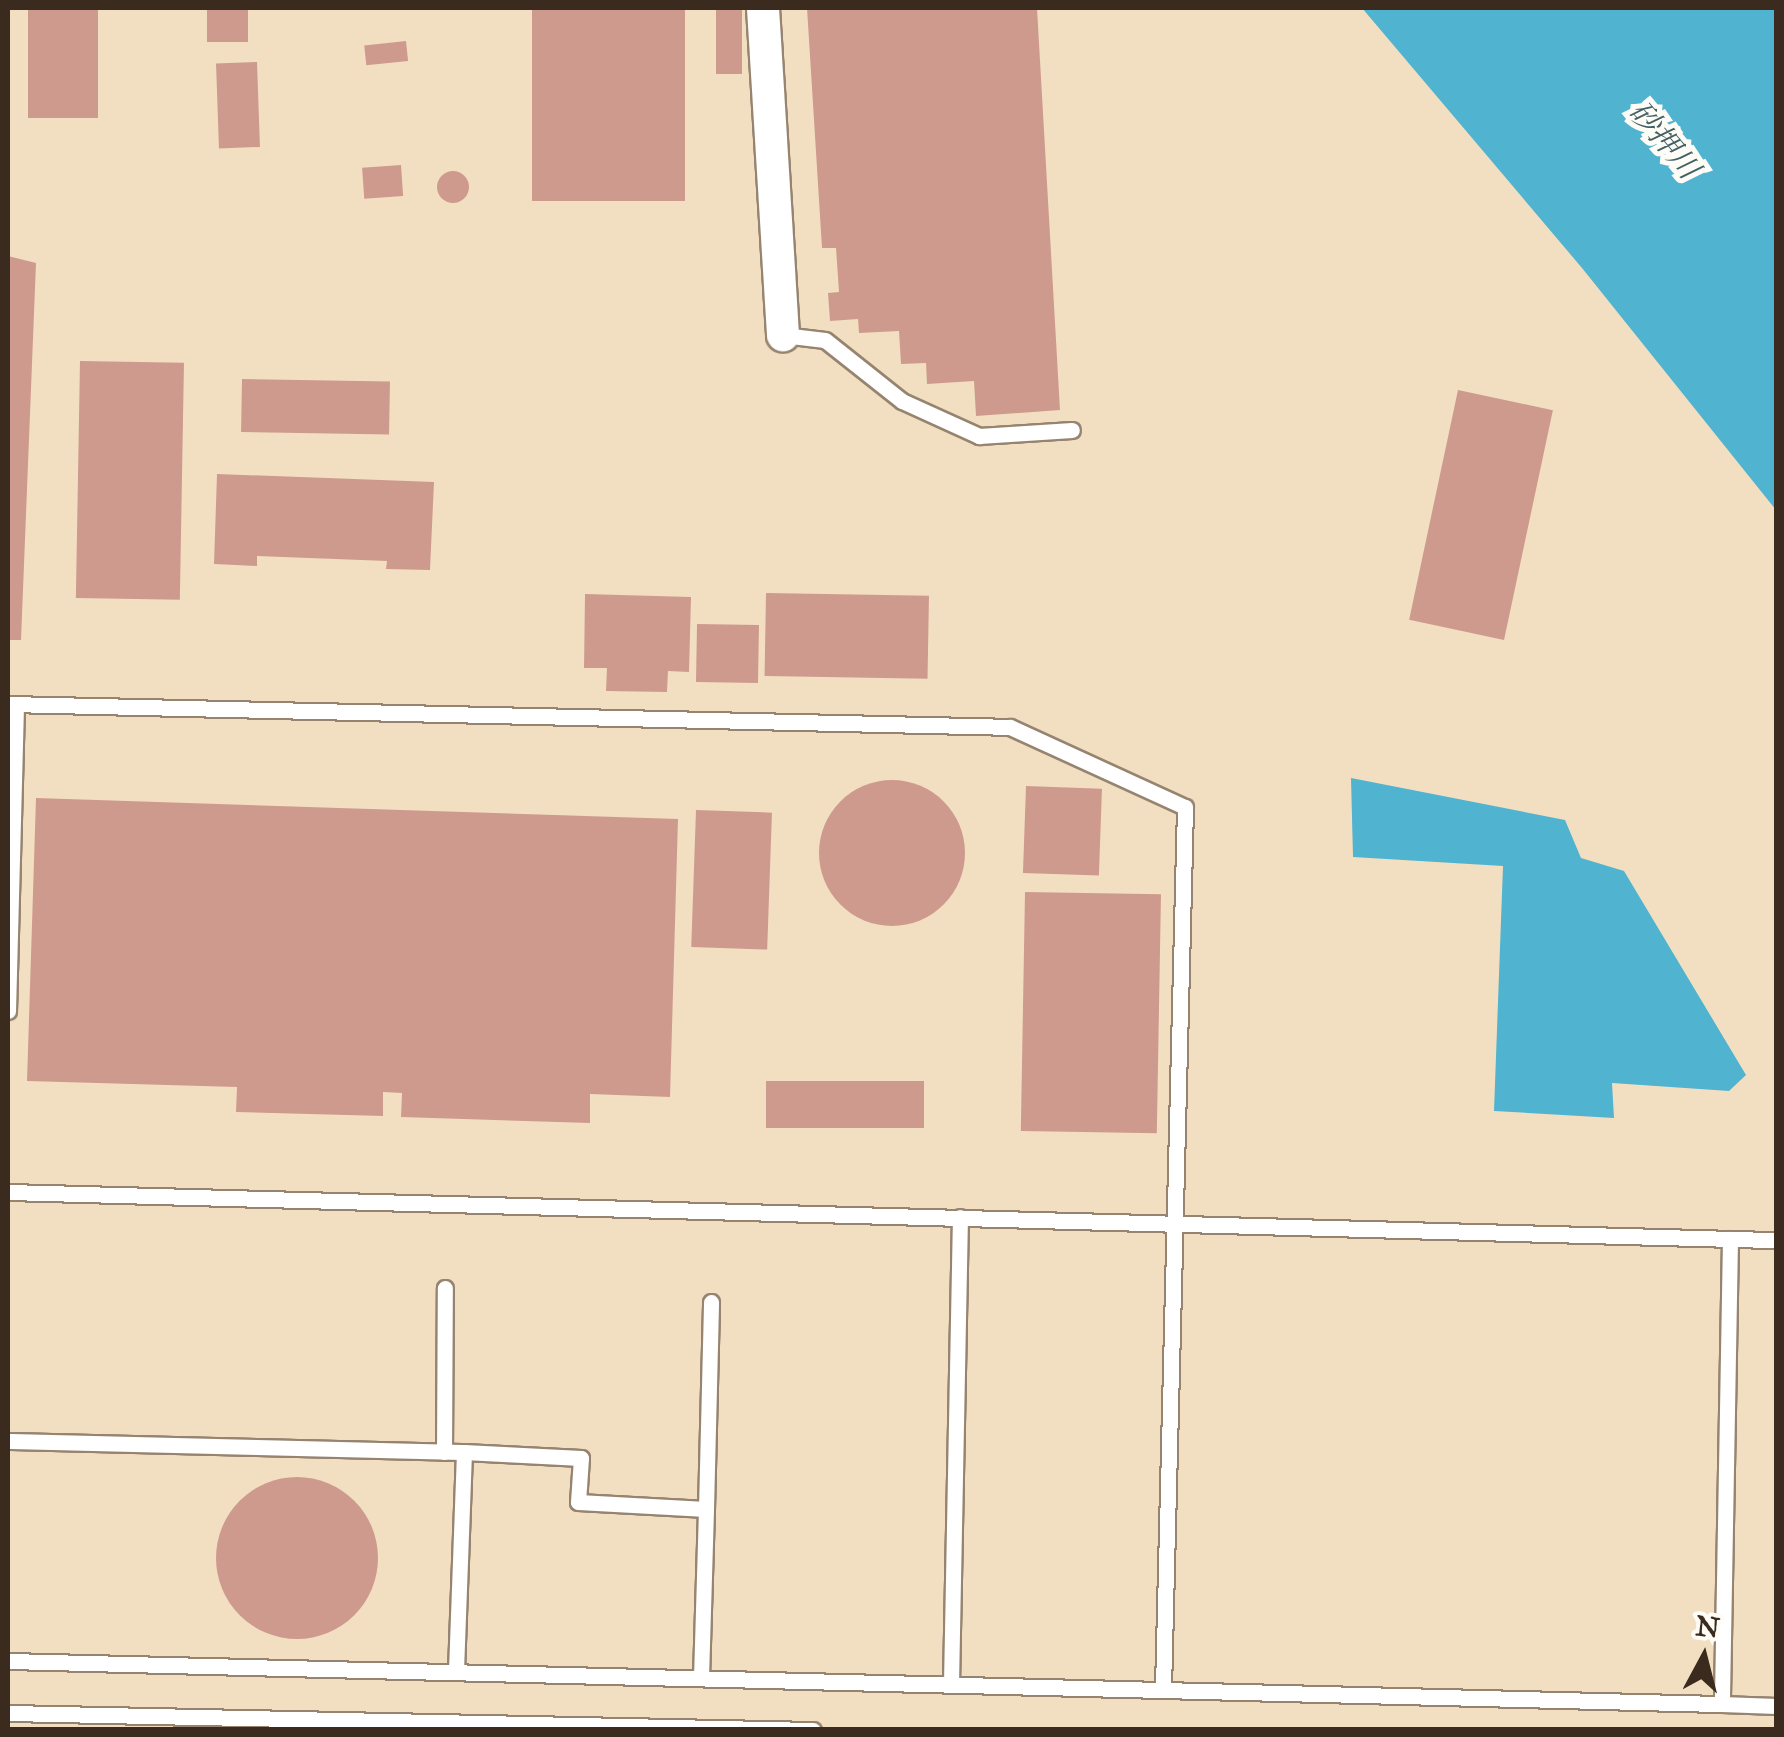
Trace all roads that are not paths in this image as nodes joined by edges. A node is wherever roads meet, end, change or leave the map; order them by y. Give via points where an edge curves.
1 (764, 8) edge
2 (783, 335) joint
3 (1072, 430) dead end
4 (12, 704) edge
5 (8, 1011) edge
6 (8, 1192) edge
7 (960, 1217) junction
8 (1173, 1222) junction
9 (1730, 1239) junction
10 (1776, 1240) edge
11 (445, 1288) dead end
12 (711, 1302) dead end
13 (8, 1441) edge
14 (444, 1452) junction
15 (464, 1452) junction
16 (706, 1509) junction
17 (8, 1661) edge
18 (456, 1672) junction
19 (701, 1678) junction
20 (950, 1684) junction
21 (1162, 1690) junction
22 (1722, 1704) junction
23 (1776, 1706) edge
24 (8, 1713) edge
25 (302, 1724) edge
26 (813, 1730) edge

1 - 2 street
2 - 3 lane via 825,340 902,401 979,436
4 - 5 lane
4 - 8 lane via 1010,727 1185,807
6 - 7 lane
7 - 8 lane
7 - 20 lane
8 - 9 lane
8 - 21 lane
9 - 10 lane
9 - 22 lane
11 - 14 lane
12 - 16 lane
13 - 14 lane
14 - 15 lane
15 - 16 lane via 581,1458 578,1502
15 - 18 lane
16 - 19 lane
17 - 18 lane
18 - 19 lane
19 - 20 lane
20 - 21 lane
21 - 22 lane
22 - 23 lane
24 - 25 lane
25 - 26 lane

